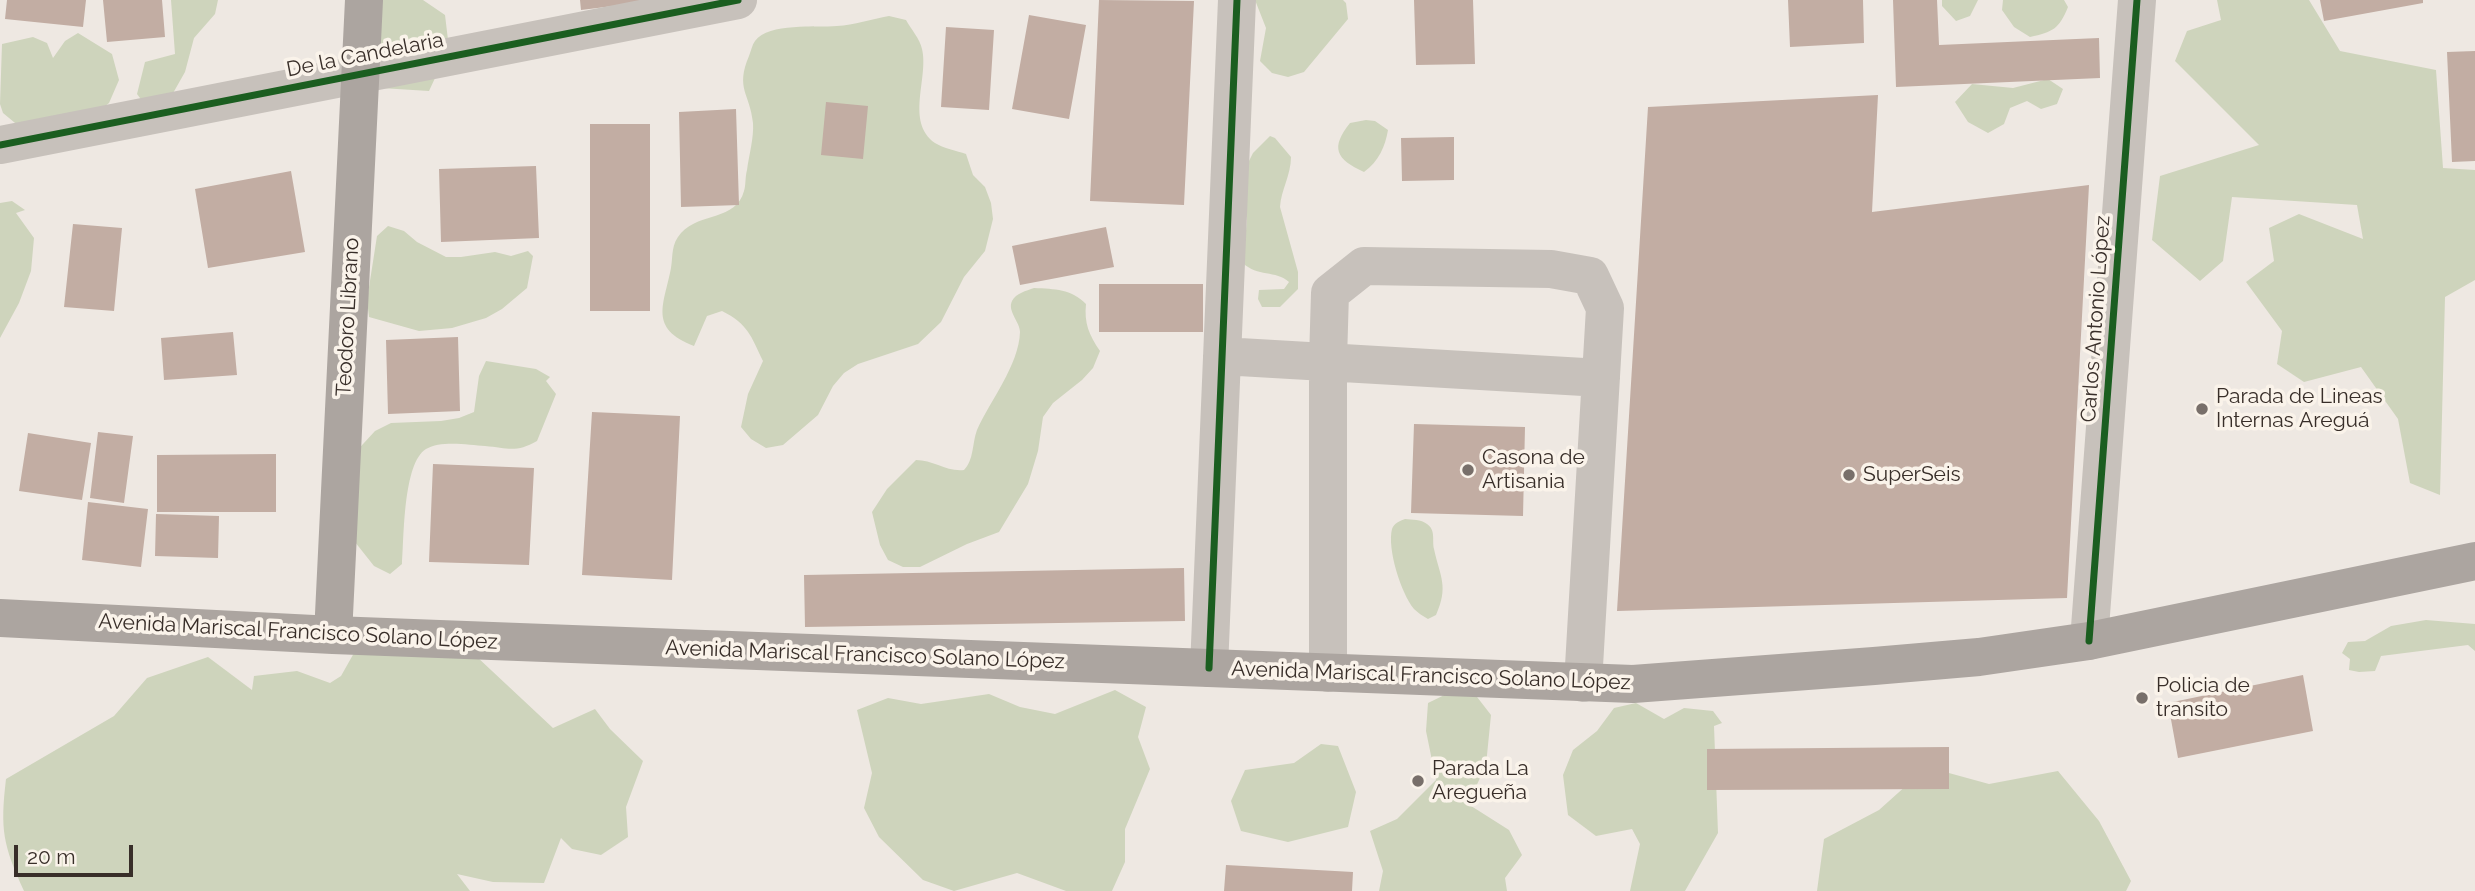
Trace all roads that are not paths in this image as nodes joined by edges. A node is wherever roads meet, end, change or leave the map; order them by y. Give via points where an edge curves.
1 (364, 0) edge
2 (737, 0) edge
3 (1237, 0) edge
4 (2137, 0) edge
5 (360, 74) junction
6 (0, 145) edge
7 (1222, 356) junction
8 (1328, 360) junction
9 (1601, 378) junction
10 (2475, 561) edge
11 (0, 618) edge
12 (332, 635) junction
13 (2089, 641) junction
14 (1209, 668) junction
15 (1328, 673) junction
16 (1583, 682) junction

1 - 5 main road, Teodoro Librano
2 - 5 street, De la Candelaria
3 - 7 street
4 - 13 street, Carlos Antonio López
5 - 6 street, De la Candelaria
5 - 12 main road, Teodoro Librano
7 - 8 street
7 - 14 street
8 - 9 street
8 - 9 street via 1330,293 1364,266 1551,269 1590,276 1605,308
8 - 15 street
9 - 16 street
10 - 13 main road, Avenida Mariscal Francisco Solano López
11 - 12 main road, Avenida Mariscal Francisco Solano López
12 - 14 main road, Avenida Mariscal Francisco Solano López
13 - 16 main road, Avenida Mariscal Francisco Solano López via 1874,666 1633,684
14 - 15 main road, Avenida Mariscal Francisco Solano López
15 - 16 main road, Avenida Mariscal Francisco Solano López

